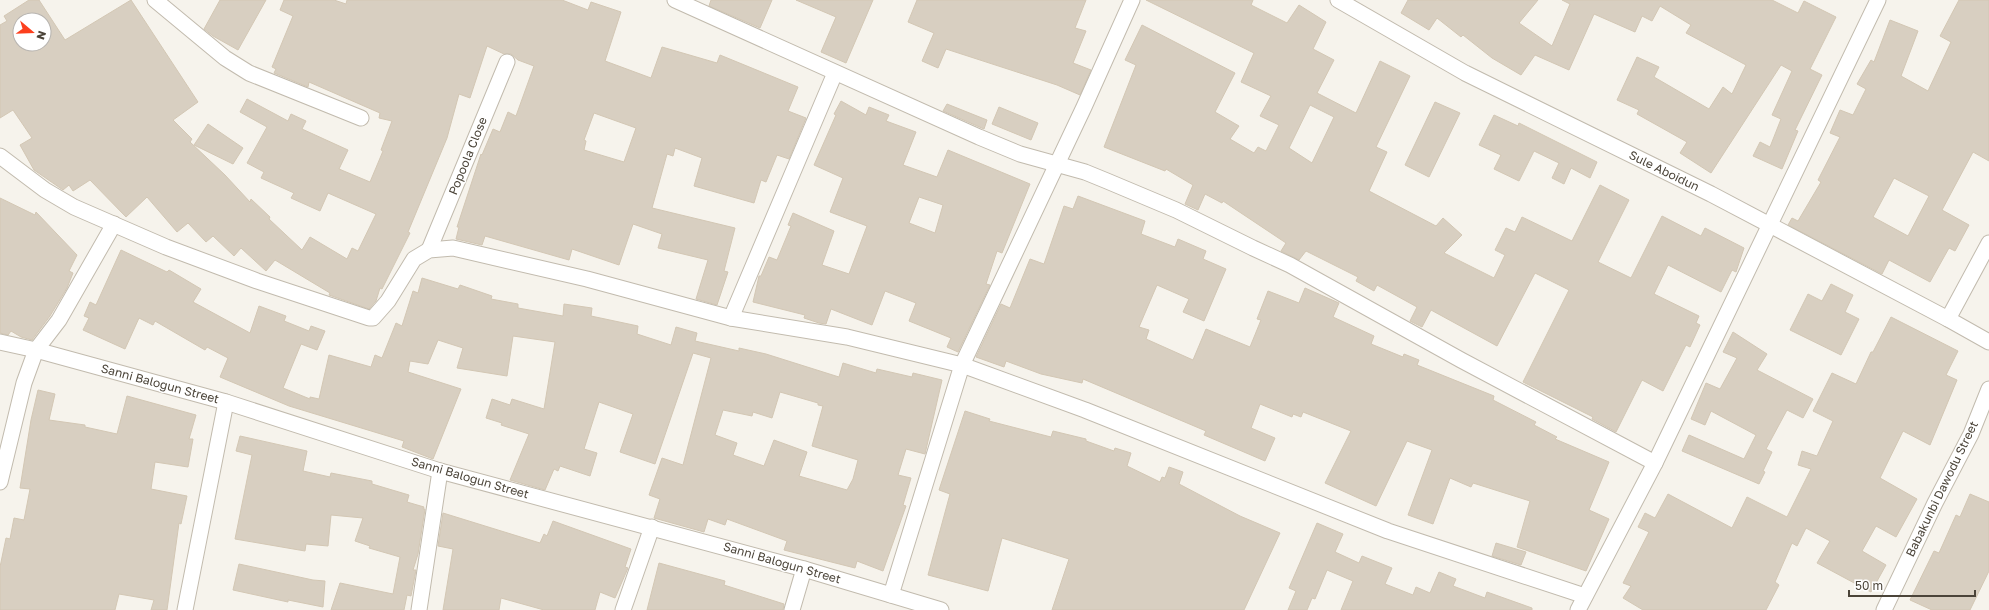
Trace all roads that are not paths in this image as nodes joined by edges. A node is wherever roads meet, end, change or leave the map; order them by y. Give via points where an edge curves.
1 (155, 0) edge
2 (675, 0) edge
3 (1132, 0) edge
4 (1338, 0) edge
5 (1872, 2) edge
6 (507, 62) dead end
7 (835, 73) junction
8 (361, 118) dead end
9 (0, 156) edge
10 (1057, 165) junction
11 (114, 224) junction
12 (1769, 225) junction
13 (1989, 243) edge
14 (429, 250) junction
15 (731, 318) junction
16 (1948, 318) junction
17 (0, 342) edge
18 (1989, 342) edge
19 (36, 350) junction
20 (962, 365) junction
21 (1989, 389) edge
22 (226, 402) junction
23 (1655, 463) junction
24 (440, 471) junction
25 (0, 482) edge
26 (652, 527) junction
27 (804, 569) junction
28 (892, 595) junction
29 (1585, 596) junction
30 (185, 610) edge
31 (419, 610) edge
32 (623, 610) edge
33 (792, 610) edge
34 (941, 610) edge
35 (1578, 610) edge
36 (1884, 610) edge

1 - 8 street via 225,58 249,73
2 - 7 street
3 - 10 street
4 - 12 street, Sule Aboidun via 1464,73
5 - 12 street
6 - 14 street, Popoola Close
7 - 10 street via 1020,154
7 - 15 street
9 - 11 street via 45,190 74,207
10 - 20 street
10 - 23 street via 1085,172 1162,204 1290,265
11 - 14 street via 166,247 257,281 369,318 373,318 382,309 414,260
11 - 19 street via 59,320
12 - 16 street, Sule Aboidun
12 - 23 street
13 - 16 street
14 - 15 street via 453,248 587,279
15 - 20 street via 847,337
16 - 18 street, Sule Aboidun
17 - 19 street, Sanni Balogun Street
19 - 22 street, Sanni Balogun Street
19 - 25 street via 24,383
20 - 28 street
20 - 29 street via 1085,410 1388,531
21 - 36 street, Babakunbi Dawodu Street via 1971,434 1934,503
22 - 24 street, Sanni Balogun Street
22 - 30 street
23 - 29 street
24 - 26 street, Sanni Balogun Street
24 - 31 street
26 - 27 street, Sanni Balogun Street
26 - 32 street
27 - 28 street, Sanni Balogun Street
27 - 33 street
28 - 34 street, Sanni Balogun Street
29 - 35 street

